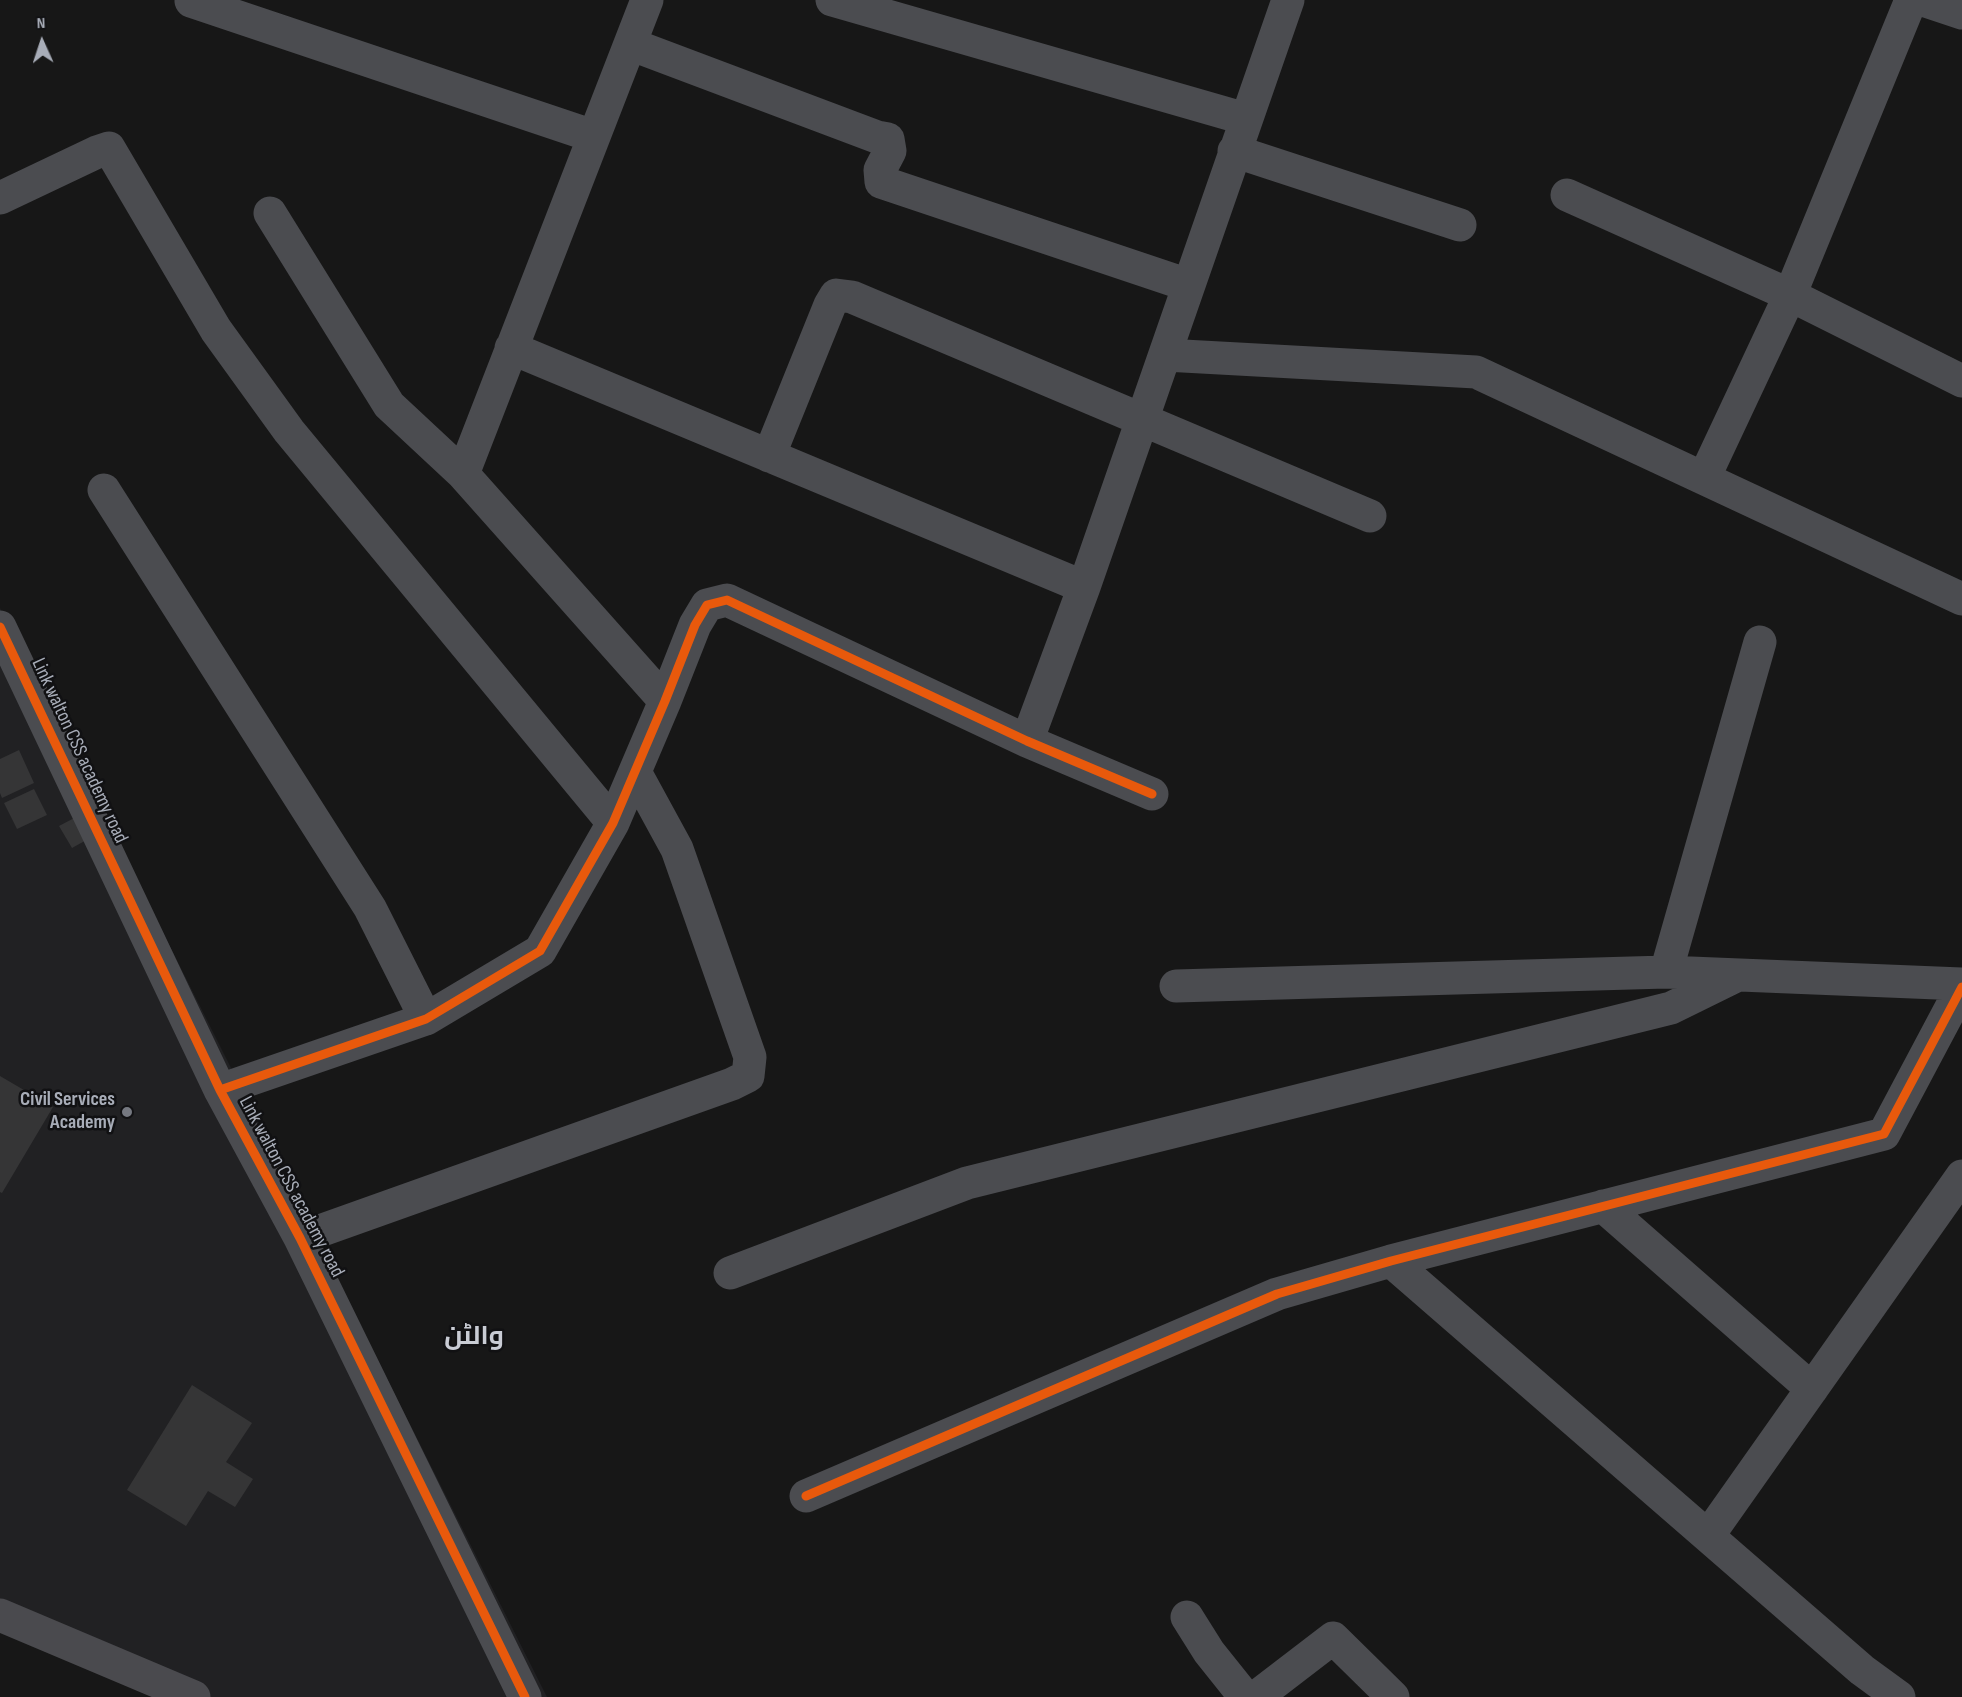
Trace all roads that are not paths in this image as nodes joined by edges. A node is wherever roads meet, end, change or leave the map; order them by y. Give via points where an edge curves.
1 (647, 0) edge
2 (832, 0) edge
3 (1288, 0) edge
4 (1911, 0) edge
5 (1923, 0) edge
6 (191, 1) edge
7 (1962, 13) edge
8 (630, 44) junction
9 (1246, 119) junction
10 (593, 136) junction
11 (1234, 151) junction
12 (1567, 195) dead end
13 (0, 198) edge
14 (270, 213) dead end
15 (1460, 225) dead end
16 (1188, 285) junction
17 (1790, 295) junction
18 (511, 348) junction
19 (1165, 355) junction
20 (1962, 381) edge
21 (1142, 419) junction
22 (769, 456) junction
23 (463, 474) junction
24 (1704, 478) junction
25 (104, 490) dead end
26 (1370, 516) dead end
27 (1084, 587) junction
28 (1962, 599) edge
29 (0, 627) edge
30 (1760, 642) dead end
31 (665, 701) junction
32 (1027, 741) junction
33 (635, 772) junction
34 (1152, 794) dead end
35 (613, 822) junction
36 (1666, 972) junction
37 (1736, 975) junction
38 (1176, 986) dead end
39 (1962, 986) edge
40 (426, 1019) junction
41 (220, 1090) junction
42 (1962, 1176) edge
43 (1603, 1206) junction
44 (300, 1238) junction
45 (1391, 1261) junction
46 (730, 1273) dead end
47 (1812, 1389) junction
48 (806, 1496) dead end
49 (1708, 1536) junction
50 (0, 1616) edge
51 (1187, 1617) dead end
52 (194, 1697) edge
53 (525, 1697) edge
54 (1245, 1697) edge
55 (1256, 1697) edge
56 (1394, 1697) edge
57 (1899, 1697) edge

1 - 8 street
2 - 9 street
3 - 9 street
4 - 17 street
5 - 7 street
6 - 10 street
8 - 10 street
8 - 16 street via 888,139 890,151 880,170 881,182
9 - 11 street
10 - 18 street
11 - 15 street
11 - 16 street
12 - 17 street
13 - 35 street via 109,148 216,330 289,431
14 - 23 street via 389,405
16 - 19 street
17 - 20 street
17 - 24 street
18 - 22 street
18 - 23 street
19 - 21 street
19 - 24 street via 1476,372
21 - 22 street via 852,297 836,295
21 - 26 street
21 - 27 street
22 - 27 street
23 - 31 street
24 - 28 street
25 - 40 street via 370,908
27 - 32 street
29 - 41 street, Link walton CSS academy road
30 - 36 street
31 - 32 street via 707,605 728,600
31 - 33 street
32 - 34 street
33 - 35 street
33 - 44 street via 677,849 750,1057 748,1076
35 - 40 street via 540,951
36 - 37 street
36 - 38 street
37 - 39 street
37 - 46 street via 1671,1008 967,1183
39 - 43 street via 1884,1134
40 - 41 street
41 - 44 street, Link walton CSS academy road
42 - 47 street
43 - 45 street
43 - 47 street
44 - 53 street, Link walton CSS academy road
45 - 48 street via 1277,1294
45 - 49 street
47 - 49 street
49 - 57 street via 1862,1670
50 - 52 street
51 - 54 street
55 - 56 street via 1333,1638

